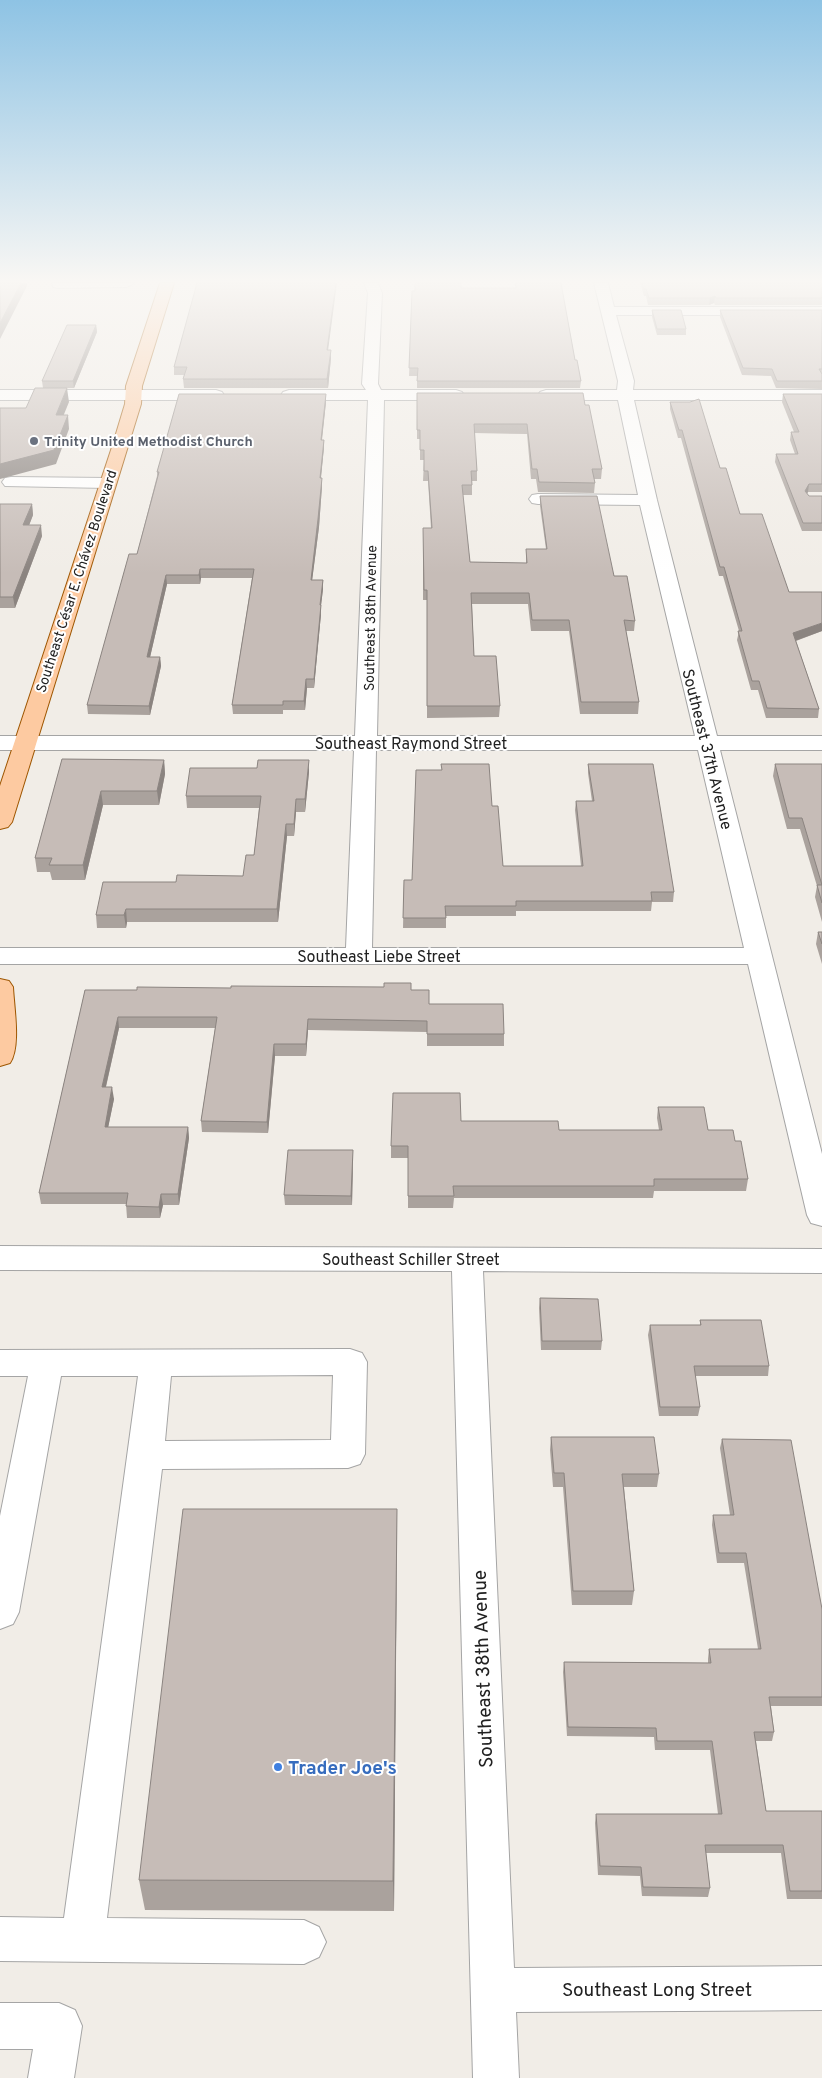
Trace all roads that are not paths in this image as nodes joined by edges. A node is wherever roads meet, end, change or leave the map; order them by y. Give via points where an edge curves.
1 (136, 380) edge
2 (370, 380) edge
3 (626, 380) edge
4 (0, 395) edge
5 (134, 395) junction
6 (227, 395) edge
7 (277, 395) edge
8 (376, 395) junction
9 (476, 395) edge
10 (536, 395) edge
11 (625, 395) junction
12 (822, 395) edge
13 (11, 482) dead end
14 (108, 483) junction
15 (538, 499) edge
16 (648, 500) junction
17 (0, 743) edge
18 (24, 743) junction
19 (367, 743) junction
20 (707, 743) junction
21 (822, 743) edge
22 (0, 822) edge
23 (0, 956) edge
24 (359, 956) junction
25 (759, 956) junction
26 (0, 988) edge
27 (0, 1057) edge
28 (822, 1215) edge
29 (0, 1258) edge
30 (468, 1260) junction
31 (822, 1261) edge
32 (0, 1363) edge
33 (47, 1363) junction
34 (156, 1363) junction
35 (146, 1455) junction
36 (0, 1612) edge
37 (0, 1939) edge
38 (83, 1939) junction
39 (304, 1942) dead end
40 (822, 1988) edge
41 (492, 1990) junction
42 (0, 2026) edge
43 (51, 2078) edge
44 (496, 2078) edge

1 - 5 main road, Southeast César E. Chávez Boulevard
2 - 8 street, Southeast 38th Avenue
3 - 11 street, Southeast 37th Avenue
4 - 5 street
5 - 6 street
5 - 14 main road, Southeast César E. Chávez Boulevard
7 - 8 street
8 - 9 street
8 - 19 street, Southeast 38th Avenue
10 - 11 street
11 - 12 street
11 - 16 street, Southeast 37th Avenue
13 - 14 street
14 - 18 main road, Southeast César E. Chávez Boulevard
15 - 16 street
16 - 20 street, Southeast 37th Avenue
17 - 18 street, Southeast Raymond Street
18 - 19 street, Southeast Raymond Street
18 - 22 main road, Southeast César E. Chávez Boulevard
19 - 20 street, Southeast Raymond Street
19 - 24 street, Southeast 38th Avenue
20 - 21 street, Southeast Raymond Street
20 - 25 street, Southeast 37th Avenue
23 - 24 street, Southeast Liebe Street
24 - 25 street, Southeast Liebe Street
25 - 28 street, Southeast 37th Avenue
26 - 27 main road
29 - 30 street, Southeast Schiller Street
30 - 31 street, Southeast Schiller Street
30 - 41 street, Southeast 38th Avenue
32 - 33 street
33 - 34 street
33 - 36 street
34 - 35 street
34 - 35 street via 350,1362 348,1454
35 - 38 street
37 - 38 street
38 - 39 street
40 - 41 street, Southeast Long Street
41 - 44 street, Southeast 38th Avenue
42 - 43 street via 59,2026

